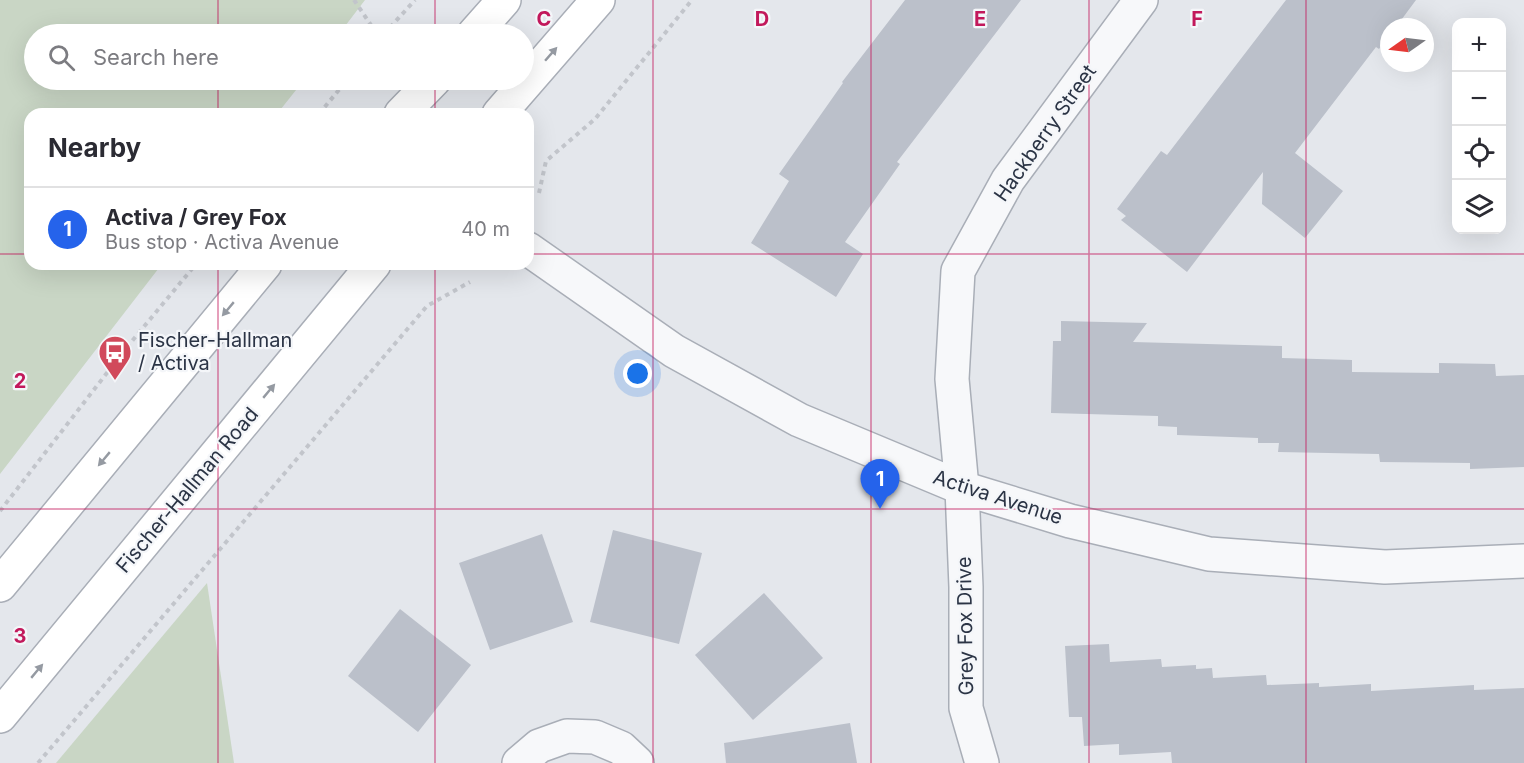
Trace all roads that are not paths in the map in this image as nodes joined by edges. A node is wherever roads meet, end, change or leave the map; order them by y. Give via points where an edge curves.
1 (504, 0) edge
2 (598, 0) edge
3 (1141, 0) edge
4 (483, 24) edge
5 (534, 74) edge
6 (425, 90) edge
7 (520, 90) edge
8 (408, 108) edge
9 (504, 108) edge
10 (534, 253) edge
11 (260, 270) edge
12 (369, 270) edge
13 (962, 488) junction
14 (1524, 561) edge
15 (0, 585) edge
16 (0, 716) edge
17 (519, 763) edge
18 (637, 763) edge
19 (982, 763) edge

1 - 4 main road
5 -> 2 main road
3 - 13 street, Hackberry Street via 1008,180 958,271 952,379
6 - 8 main road
9 -> 7 main road
10 - 13 street, Activa Avenue via 674,351 778,409
11 -> 15 main road
16 -> 12 main road, Fischer-Hallman Road
13 - 14 street, Activa Avenue via 1070,521 1209,554 1385,567
13 - 19 street, Grey Fox Drive via 966,708
17 - 18 street via 539,746 567,736 594,737 621,748

